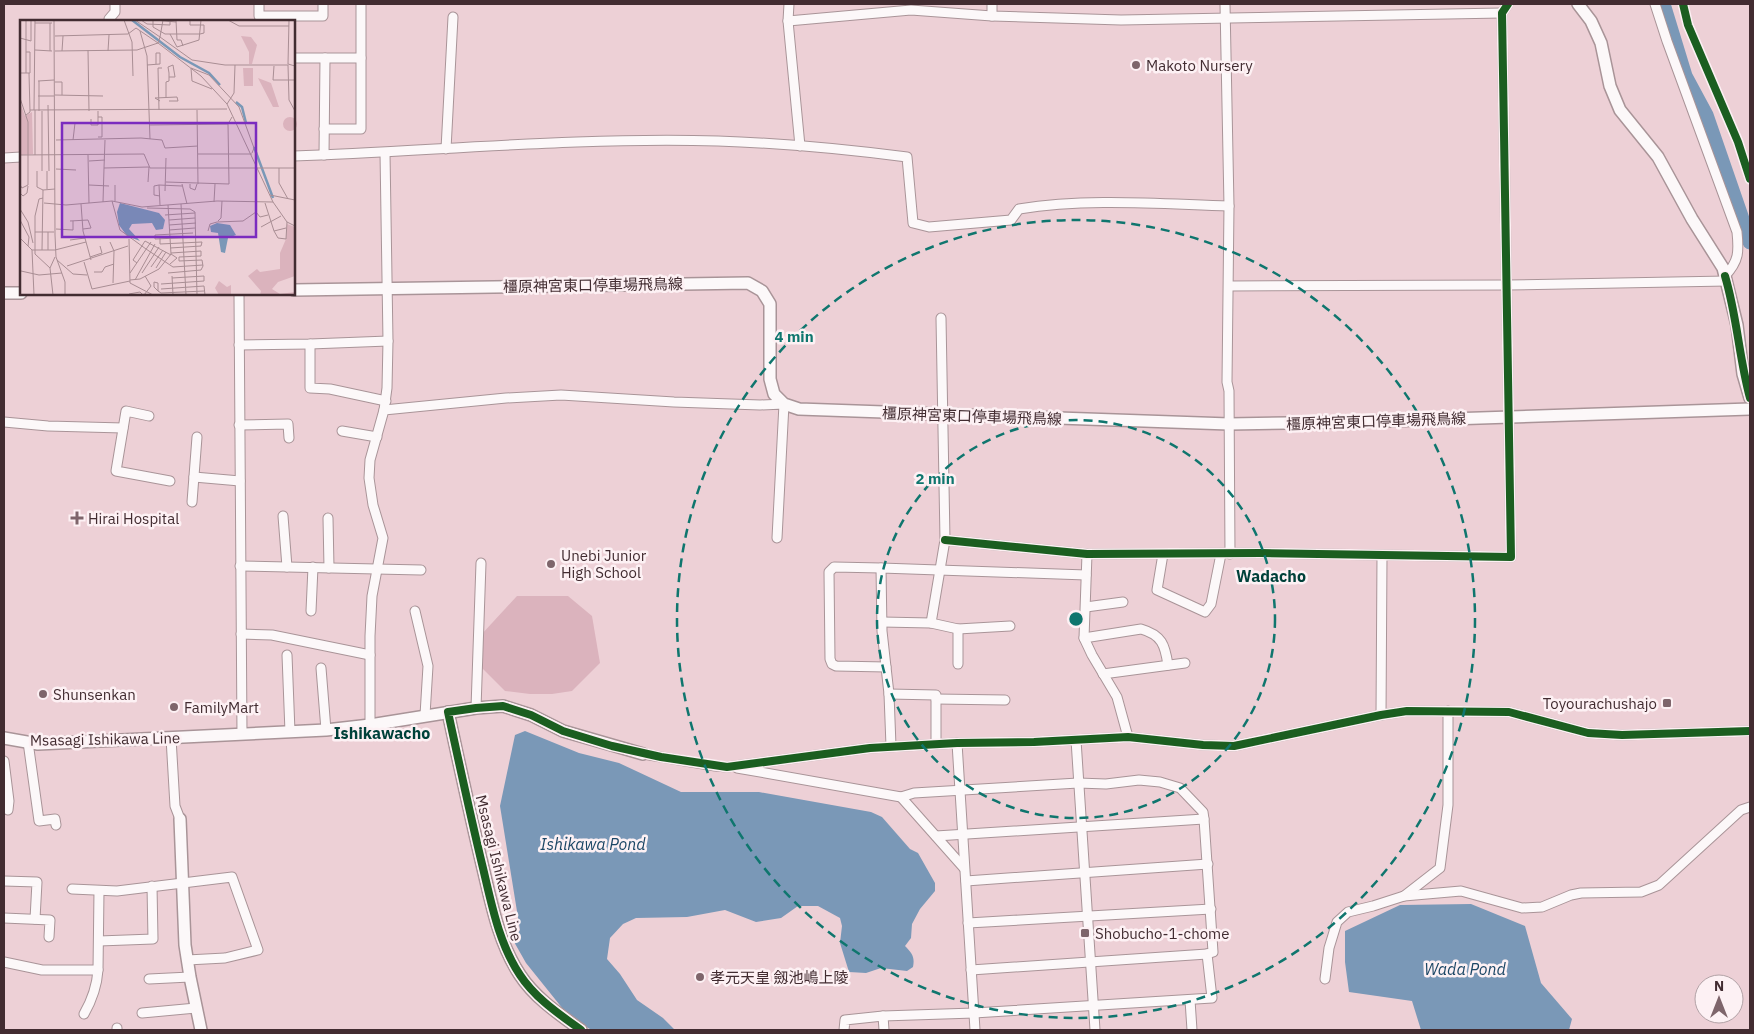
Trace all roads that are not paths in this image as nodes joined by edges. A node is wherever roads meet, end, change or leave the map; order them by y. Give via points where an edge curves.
1 (115, 4) edge
2 (259, 4) edge
3 (323, 4) edge
4 (361, 4) edge
5 (789, 4) edge
6 (992, 4) edge
7 (1225, 4) edge
8 (1508, 4) edge
9 (1578, 4) edge
10 (1655, 4) edge
11 (1502, 13) junction
12 (992, 16) junction
13 (453, 17) dead end
14 (1225, 18) junction
15 (276, 19) edge
16 (109, 20) edge
17 (788, 21) junction
18 (295, 58) edge
19 (325, 58) junction
20 (361, 58) junction
21 (324, 129) junction
22 (800, 146) junction
23 (446, 149) junction
24 (385, 153) junction
25 (324, 154) junction
26 (295, 156) edge
27 (20, 157) edge
28 (4, 158) edge
29 (1229, 206) junction
30 (1726, 278) junction
31 (1507, 285) junction
32 (1229, 286) junction
33 (386, 289) junction
34 (295, 290) edge
35 (4, 293) edge
36 (20, 293) edge
37 (239, 295) edge
38 (942, 318) dead end
39 (388, 341) junction
40 (310, 344) junction
41 (239, 345) junction
42 (1750, 398) edge
43 (784, 404) junction
44 (385, 405) junction
45 (1750, 409) edge
46 (942, 414) junction
47 (150, 416) dead end
48 (1509, 417) junction
49 (4, 422) edge
50 (239, 424) junction
51 (1229, 424) junction
52 (123, 428) junction
53 (342, 431) dead end
54 (197, 437) dead end
55 (377, 437) junction
56 (290, 438) dead end
57 (194, 476) junction
58 (240, 480) junction
59 (170, 481) dead end
60 (192, 502) dead end
61 (283, 516) dead end
62 (328, 518) dead end
63 (777, 538) dead end
64 (945, 540) junction
65 (1087, 554) junction
66 (1163, 554) junction
67 (1225, 554) junction
68 (1382, 556) junction
69 (481, 563) dead end
70 (240, 566) junction
71 (287, 567) junction
72 (313, 567) junction
73 (329, 568) junction
74 (881, 568) junction
75 (378, 569) junction
76 (421, 570) dead end
77 (941, 570) junction
78 (1086, 575) junction
79 (1123, 602) dead end
80 (1086, 607) junction
81 (310, 611) dead end
82 (415, 611) dead end
83 (882, 622) junction
84 (932, 623) junction
85 (1010, 626) dead end
86 (958, 629) junction
87 (241, 634) junction
88 (1084, 638) junction
89 (287, 654) dead end
90 (370, 654) junction
91 (1185, 663) dead end
92 (958, 664) dead end
93 (1168, 665) junction
94 (886, 667) junction
95 (321, 668) dead end
96 (1103, 674) junction
97 (889, 694) junction
98 (936, 699) junction
99 (1005, 700) dead end
100 (476, 708) junction
101 (1448, 711) junction
102 (448, 712) junction
103 (1380, 714) junction
104 (425, 715) junction
105 (370, 726) junction
106 (326, 730) junction
107 (1750, 731) edge
108 (290, 732) junction
109 (242, 734) junction
110 (1128, 737) junction
111 (4, 738) edge
112 (171, 738) junction
113 (1076, 740) junction
114 (28, 742) junction
115 (957, 743) junction
116 (936, 744) junction
117 (891, 746) junction
118 (643, 754) joint
119 (4, 761) edge
120 (727, 767) junction
121 (1078, 783) junction
122 (960, 791) junction
123 (901, 797) junction
124 (1750, 807) edge
125 (8, 810) dead end
126 (180, 818) joint
127 (1204, 819) junction
128 (56, 825) dead end
129 (1082, 827) junction
130 (962, 835) junction
131 (936, 836) junction
132 (1208, 864) junction
133 (965, 868) junction
134 (1085, 873) junction
135 (4, 881) edge
136 (966, 881) junction
137 (183, 884) junction
138 (152, 886) junction
139 (72, 889) dead end
140 (99, 891) junction
141 (1404, 896) junction
142 (1211, 909) junction
143 (1087, 917) junction
144 (4, 918) edge
145 (35, 919) junction
146 (968, 923) junction
147 (49, 937) dead end
148 (99, 941) junction
149 (1207, 954) junction
150 (187, 960) junction
151 (1091, 961) junction
152 (4, 962) edge
153 (98, 970) junction
154 (971, 970) junction
155 (190, 978) junction
156 (149, 979) dead end
157 (1325, 979) dead end
158 (1190, 1000) junction
159 (1094, 1005) junction
160 (196, 1008) junction
161 (142, 1013) dead end
162 (974, 1013) junction
163 (84, 1014) dead end
164 (883, 1016) junction
165 (201, 1030) edge
166 (581, 1030) edge
167 (844, 1030) edge
168 (884, 1030) edge
169 (975, 1030) edge
170 (1095, 1030) edge
171 (1192, 1030) edge

1 - 16 street via 116,12
2 - 15 street via 259,16
3 - 15 street via 323,16
4 - 20 street
5 - 17 street
6 - 12 street
7 - 14 street
8 - 11 street
9 - 30 main road via 1602,43 1610,86 1620,110 1658,157
10 - 30 street via 1737,232 1738,257
11 - 14 street
11 - 31 street
12 - 14 street via 1121,20
12 - 17 street via 911,10
13 - 23 street
14 - 29 street
17 - 22 street
18 - 19 street
19 - 20 street
19 - 21 street
20 - 21 street via 361,129
21 - 25 street
22 - 23 street via 718,141 537,143
22 - 29 street via 907,157 913,223 929,227 1011,220 1019,209 1077,202
23 - 24 street
24 - 25 street
24 - 33 street
25 - 26 street
27 - 28 street
29 - 32 street
30 - 31 street
30 - 42 main road
31 - 32 street
31 - 48 street
32 - 51 street
33 - 34 main road, 橿原神宮東口停車場飛鳥線
33 - 39 street
33 - 43 main road, 橿原神宮東口停車場飛鳥線 via 748,283 762,291 770,304 770,379 774,394
35 - 36 main road
37 - 41 street
38 - 46 street
39 - 40 street
39 - 44 street
40 - 41 street
40 - 44 street via 310,388 330,389
41 - 50 street
43 - 44 street via 561,395
43 - 46 main road, 橿原神宮東口停車場飛鳥線 via 799,409
43 - 63 street
44 - 55 street
45 - 48 main road, 橿原神宮東口停車場飛鳥線
46 - 51 main road, 橿原神宮東口停車場飛鳥線
46 - 64 street
47 - 52 street via 126,411
48 - 51 main road, 橿原神宮東口停車場飛鳥線
48 - 68 street via 1511,557
49 - 52 street
50 - 56 street via 288,424
50 - 58 street
51 - 67 street
52 - 59 street via 116,471
53 - 55 street
54 - 57 street
55 - 75 street via 368,478 383,538
57 - 58 street
57 - 60 street
58 - 70 street
61 - 71 street
62 - 73 street
64 - 65 street
64 - 77 street
65 - 66 street
65 - 78 street
66 - 67 street
66 - 67 street via 1157,590 1205,612 1211,604
67 - 68 street
68 - 103 street
69 - 100 street
70 - 71 street
70 - 87 street
71 - 72 street
72 - 73 street
72 - 81 street
73 - 75 street
74 - 77 street
74 - 83 street
74 - 94 street via 831,569 830,659 836,666
75 - 76 street
75 - 90 street via 372,596
77 - 78 street
77 - 84 street
78 - 80 street
79 - 80 street
80 - 88 street
82 - 104 street via 428,666
83 - 84 street
83 - 94 street
84 - 86 street
85 - 86 street
86 - 92 street
87 - 90 street via 272,635
87 - 109 street
88 - 93 street via 1141,629 1148,631 1166,648
88 - 96 street
89 - 108 street
90 - 105 street
91 - 93 street
93 - 96 street
94 - 97 street
95 - 106 street
96 - 110 street via 1117,697
97 - 98 street via 936,694
97 - 117 street
98 - 99 street
98 - 116 street
100 - 102 main road
100 - 118 main road via 503,706 564,731
101 - 103 street
101 - 107 street via 1509,712 1588,733 1613,735
101 - 141 street via 1448,804 1440,868
102 - 104 main road, Msasagi Ishikawa Line
102 - 166 main road, Msasagi Ishikawa Line via 506,952 533,992
103 - 110 street via 1234,746
104 - 105 main road, Msasagi Ishikawa Line
105 - 106 main road, Msasagi Ishikawa Line
106 - 108 main road, Msasagi Ishikawa Line
108 - 109 main road, Msasagi Ishikawa Line
109 - 112 main road, Msasagi Ishikawa Line
110 - 113 street
111 - 114 main road, Msasagi Ishikawa Line
112 - 114 main road, Msasagi Ishikawa Line
112 - 126 street via 175,806
113 - 115 street
113 - 121 street
114 - 128 street via 39,821 55,819
115 - 116 street
115 - 122 street
116 - 117 street
117 - 120 street
118 - 120 street
119 - 125 street
120 - 123 street
121 - 122 street
121 - 127 street via 1139,780 1167,784 1180,788 1202,812
121 - 129 street
122 - 123 street via 914,793
122 - 130 street
123 - 131 street
124 - 141 street via 1741,810 1659,885 1641,892 1581,893 1542,907 1522,908 1461,891
126 - 137 main road
127 - 129 street
127 - 132 street
129 - 130 street
129 - 134 street
130 - 131 street
130 - 133 street
131 - 133 street
132 - 134 street
132 - 142 street
133 - 136 street
134 - 136 street
134 - 143 street
135 - 145 street via 37,882
136 - 146 street
137 - 138 street
137 - 150 main road
137 - 150 street via 232,877 258,950 226,958
138 - 140 street
138 - 148 street via 154,939
139 - 140 street
140 - 148 street
141 - 157 street via 1348,912 1337,922
142 - 143 street
142 - 149 street via 1213,952
143 - 146 street
143 - 151 street
144 - 145 street
145 - 147 street via 50,920
146 - 154 street
148 - 153 street
149 - 151 street
149 - 158 street via 1212,998
150 - 155 main road
151 - 154 street
151 - 159 street
152 - 153 street via 42,970
153 - 163 street via 96,987
154 - 162 street
155 - 156 street
155 - 160 main road
158 - 159 street
158 - 171 street
159 - 162 street
159 - 170 street
160 - 161 street
160 - 165 main road
162 - 164 street
162 - 169 street
164 - 167 street via 845,1020
164 - 168 street

